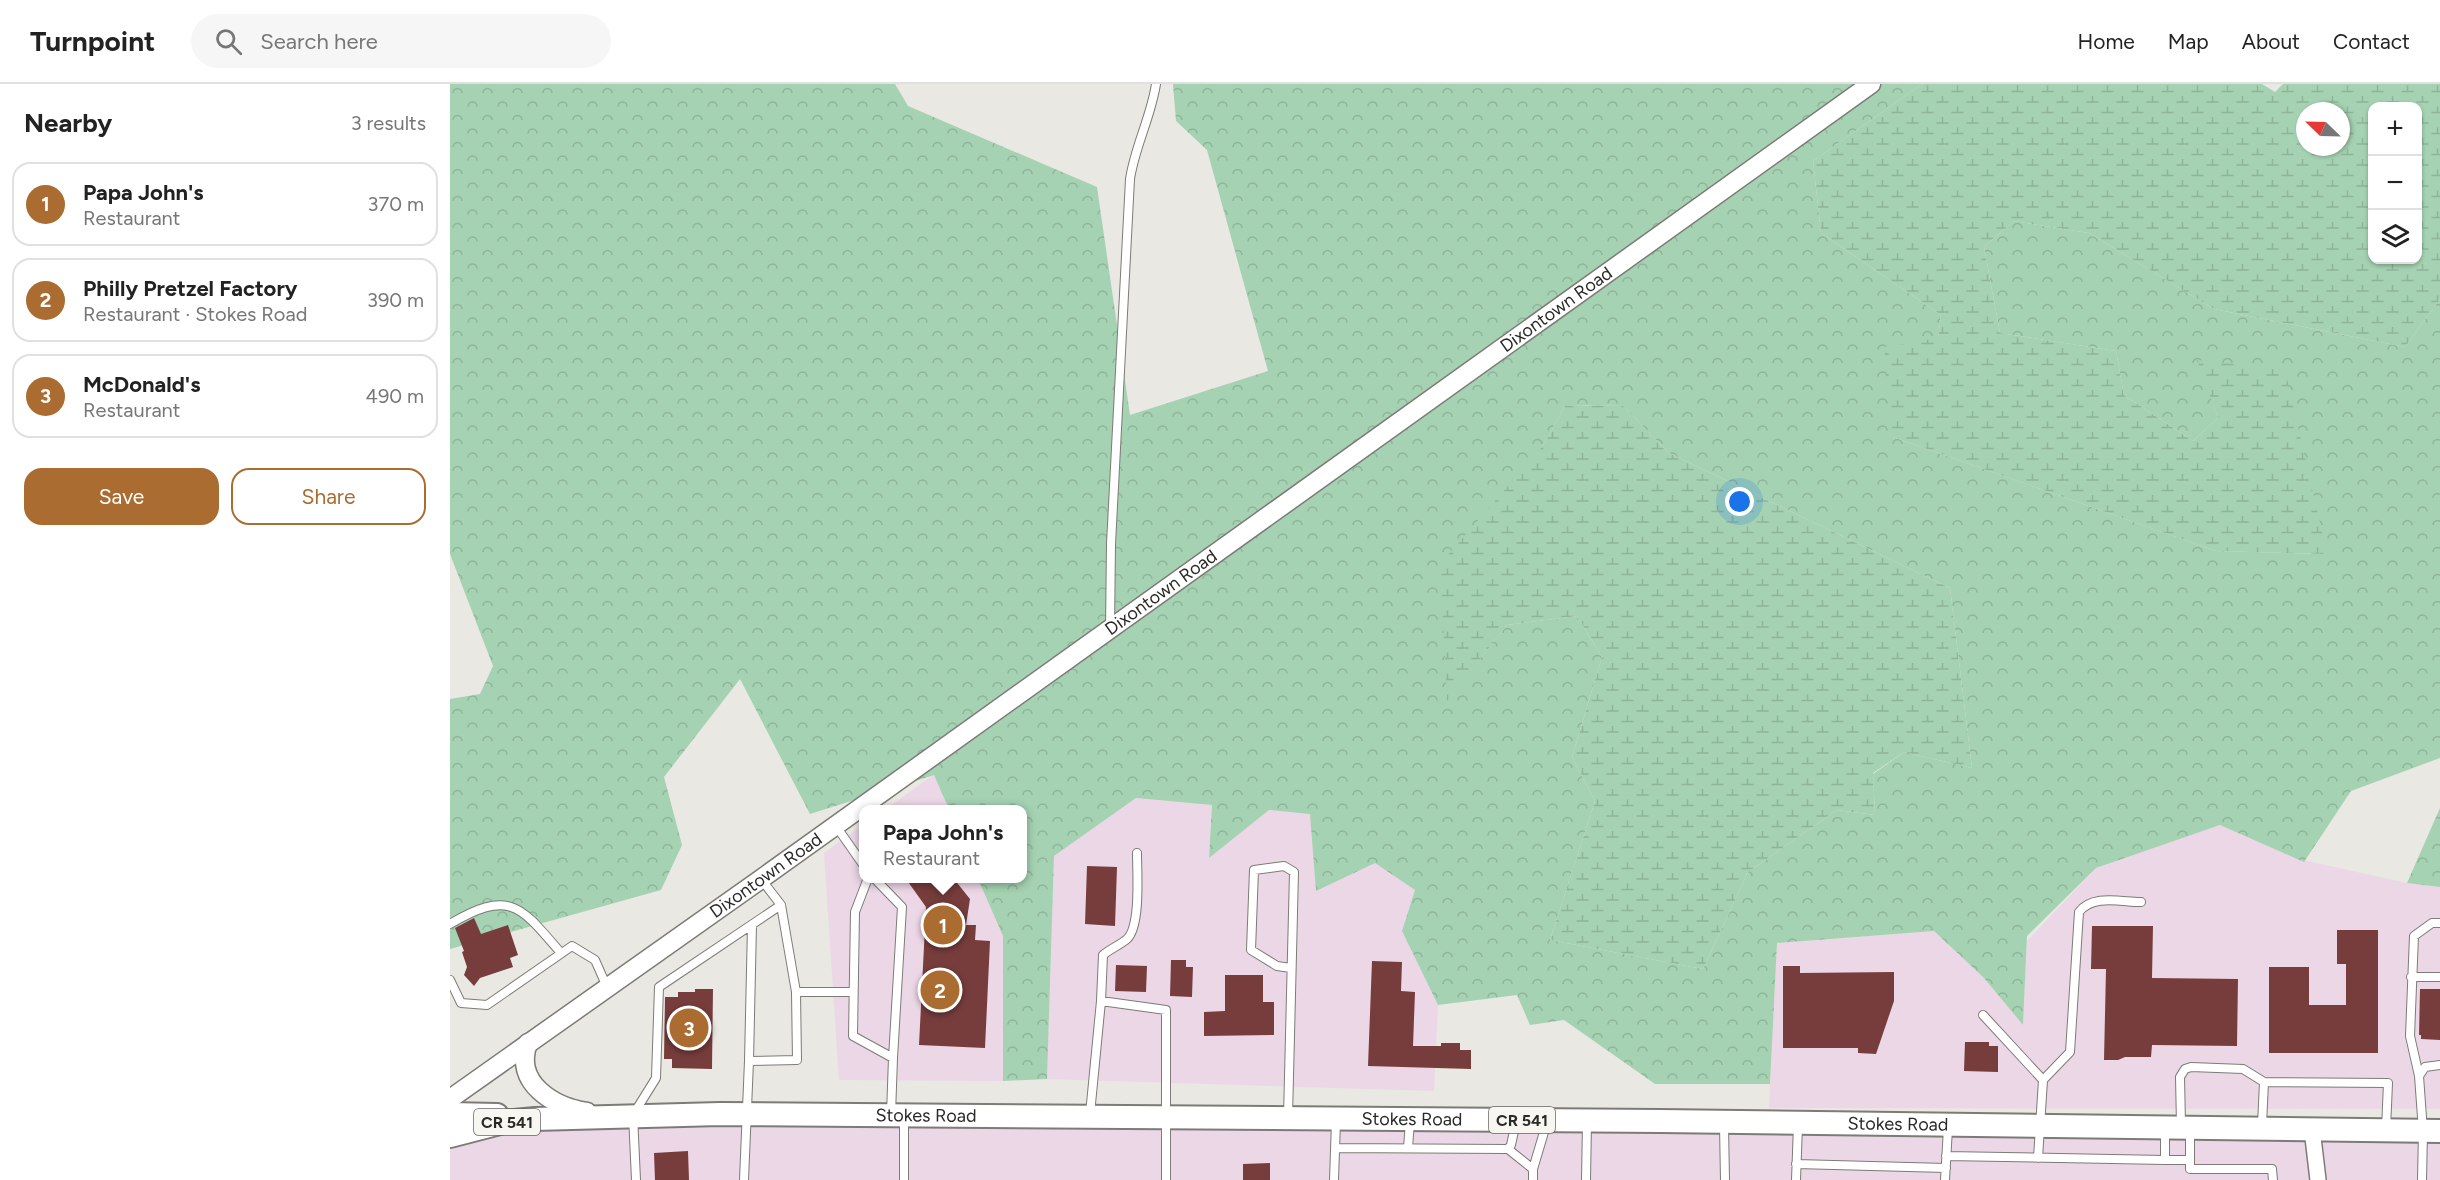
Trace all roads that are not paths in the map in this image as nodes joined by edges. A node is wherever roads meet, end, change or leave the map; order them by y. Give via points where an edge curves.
1 (1156, 84) edge
2 (1871, 84) edge
3 (1110, 629) junction
4 (865, 805) edge
5 (859, 809) edge
6 (836, 826) junction
7 (1137, 853) dead end
8 (859, 859) edge
9 (761, 879) junction
10 (866, 883) edge
11 (878, 883) edge
12 (2141, 902) dead end
13 (781, 905) junction
14 (2440, 923) edge
15 (450, 924) edge
16 (752, 925) junction
17 (561, 954) junction
18 (1291, 968) junction
19 (2411, 977) junction
20 (2440, 977) edge
21 (450, 980) edge
22 (607, 987) junction
23 (796, 992) junction
24 (853, 992) junction
25 (1101, 1001) junction
26 (1983, 1015) dead end
27 (528, 1043) junction
28 (893, 1058) junction
29 (749, 1061) junction
30 (2440, 1065) edge
31 (2419, 1076) junction
32 (2043, 1080) junction
33 (2264, 1082) junction
34 (450, 1100) edge
35 (450, 1114) edge
36 (747, 1114) junction
37 (604, 1115) junction
38 (633, 1115) junction
39 (898, 1116) junction
40 (565, 1117) junction
41 (1090, 1117) junction
42 (1166, 1118) junction
43 (1288, 1119) junction
44 (1336, 1119) junction
45 (1410, 1120) junction
46 (1516, 1120) junction
47 (1547, 1121) junction
48 (1587, 1121) junction
49 (1724, 1123) junction
50 (1798, 1123) junction
51 (1948, 1126) junction
52 (2039, 1127) junction
53 (2179, 1129) junction
54 (2262, 1129) junction
55 (2313, 1129) junction
56 (2386, 1130) junction
57 (2432, 1131) edge
58 (450, 1136) edge
59 (1335, 1148) junction
60 (1408, 1148) junction
61 (1508, 1149) junction
62 (1946, 1156) junction
63 (2038, 1158) junction
64 (2165, 1160) junction
65 (2190, 1160) junction
66 (1796, 1164) junction
67 (1946, 1168) junction
68 (1533, 1169) junction
69 (636, 1180) edge
70 (744, 1180) edge
71 (904, 1180) edge
72 (1166, 1180) edge
73 (1334, 1180) edge
74 (1533, 1180) edge
75 (1586, 1180) edge
76 (1725, 1180) edge
77 (1796, 1180) edge
78 (1945, 1180) edge
79 (2273, 1180) edge
80 (2318, 1180) edge
81 (2422, 1180) edge

1 - 3 lane via 1133,161 1129,191
2 - 3 street, Dixontown Road
3 - 4 street, Dixontown Road
5 - 6 street, Dixontown Road
6 - 8 lane
6 - 9 street, Dixontown Road
7 - 25 lane via 1132,931 1103,955
9 - 13 lane
9 - 22 street, Dixontown Road
10 - 24 lane via 855,912
11 - 28 lane via 902,907
12 - 32 lane via 2094,901 2079,912 2070,1052
13 - 16 lane
13 - 23 lane
14 - 19 lane via 2432,923 2414,936
15 - 17 lane via 464,915 501,904 516,908 529,916
16 - 29 lane
16 - 38 lane via 659,987 656,1078
17 - 21 lane via 487,1005 461,1003
17 - 22 lane via 572,946 595,960
18 - 18 lane via 1294,872 1284,866 1254,870 1251,950 1277,966
18 - 43 lane
19 - 20 lane
19 - 31 lane via 2410,1036
22 - 27 street, Dixontown Road
23 - 24 lane
23 - 29 lane via 796,1060
24 - 28 lane via 853,1036
25 - 41 lane
25 - 42 lane via 1166,1010
26 - 32 lane
27 - 34 street, Dixontown Road
27 - 37 street via 526,1071 538,1090 561,1106
28 - 39 lane
29 - 36 lane
30 - 31 lane via 2425,1066
31 - 57 lane
32 - 52 lane
33 - 53 lane via 2243,1069 2185,1069 2180,1077
33 - 54 lane
33 - 56 lane via 2388,1083
35 - 40 main road, Stokes Road / CR 541
36 - 38 main road, Stokes Road / CR 541
36 - 39 main road, Stokes Road / CR 541
36 - 70 lane
37 - 38 main road, Stokes Road / CR 541
37 - 40 main road, Stokes Road / CR 541
38 - 69 lane
39 - 41 main road, Stokes Road / CR 541
39 - 71 lane
40 - 58 main road, Stokes Road / CR 541 via 504,1122
41 - 42 main road, Stokes Road / CR 541
42 - 43 main road, Stokes Road / CR 541
42 - 72 lane
43 - 44 main road, Stokes Road / CR 541
44 - 45 main road, Stokes Road / CR 541
44 - 59 lane
45 - 46 main road, Stokes Road / CR 541
45 - 60 lane
46 - 47 main road, Stokes Road / CR 541
46 - 61 lane
47 - 48 main road, Stokes Road / CR 541
47 - 68 lane
48 - 49 main road, Stokes Road / CR 541
48 - 75 lane
49 - 50 main road, Stokes Road / CR 541
49 - 76 lane
50 - 51 main road, Stokes Road / CR 541
50 - 66 lane
51 - 52 main road, Stokes Road / CR 541
51 - 62 lane
52 - 53 main road, Stokes Road / CR 541
52 - 63 lane
53 - 54 main road, Stokes Road / CR 541
53 - 64 lane
53 - 65 lane
54 - 55 main road, Stokes Road / CR 541
55 - 56 main road, Stokes Road / CR 541
55 - 80 street
56 - 57 main road, Stokes Road / CR 541
57 - 81 lane
59 - 60 lane
59 - 73 lane
60 - 61 lane
61 - 68 lane
62 - 63 lane
62 - 67 lane
63 - 64 lane
64 - 65 lane
65 - 79 lane via 2190,1169 2272,1169
66 - 67 lane
66 - 77 lane
67 - 78 lane
68 - 74 lane

